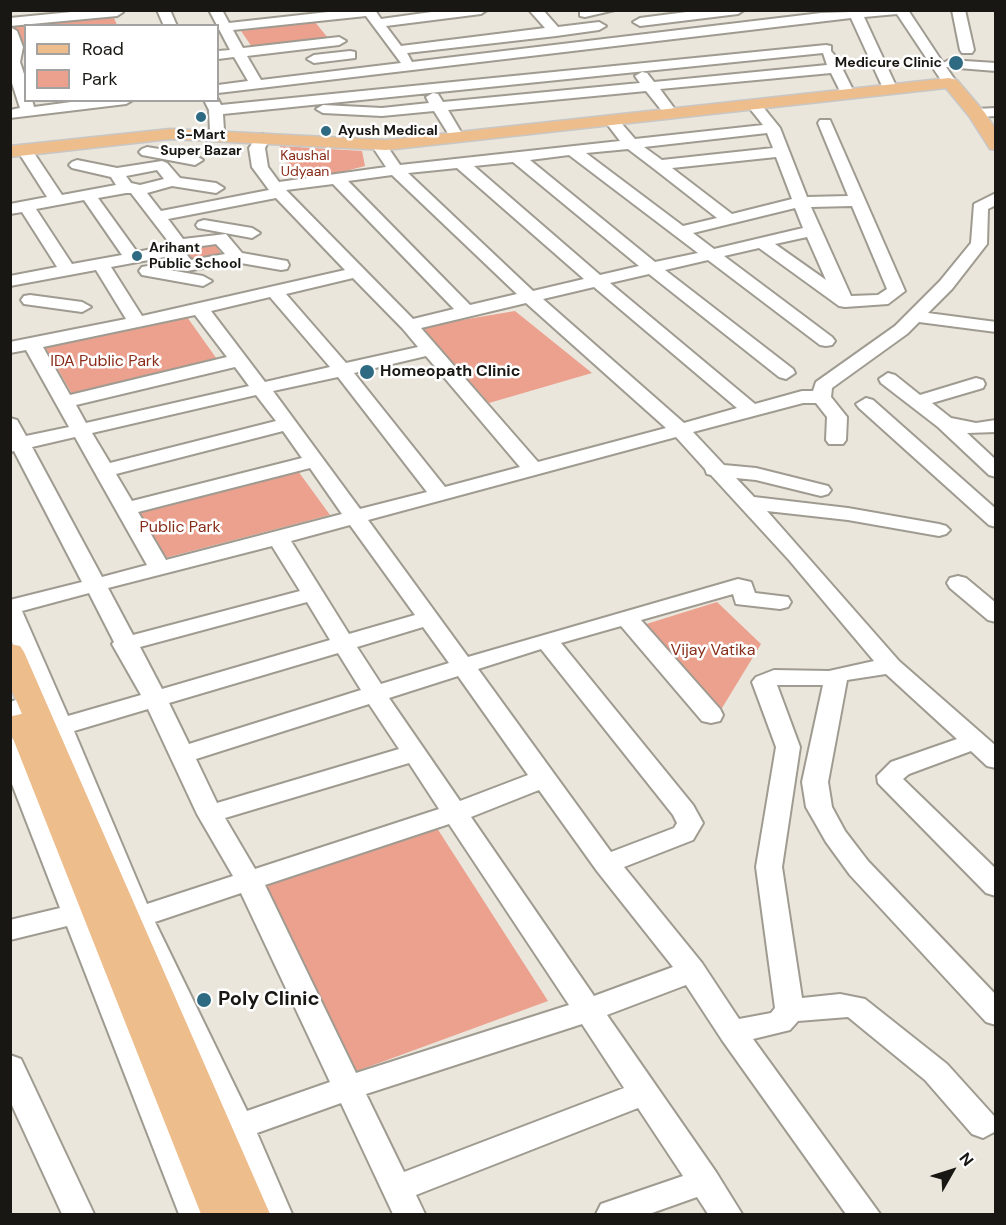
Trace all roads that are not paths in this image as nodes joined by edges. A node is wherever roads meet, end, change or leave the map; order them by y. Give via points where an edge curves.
1 (163, 10) edge
2 (250, 10) edge
3 (481, 10) edge
4 (609, 10) edge
5 (627, 10) edge
6 (738, 10) edge
7 (912, 10) edge
8 (958, 10) edge
9 (117, 11) edge
10 (902, 11) edge
11 (216, 12) edge
12 (584, 12) edge
13 (324, 13) edge
14 (421, 14) edge
15 (539, 14) edge
16 (856, 14) junction
17 (371, 15) edge
18 (820, 15) edge
19 (521, 21) dead end
20 (10, 22) edge
21 (640, 22) junction
22 (170, 24) edge
23 (599, 26) junction
24 (224, 27) junction
25 (728, 29) junction
26 (10, 31) edge
27 (556, 32) junction
28 (656, 37) junction
29 (339, 41) junction
30 (614, 42) junction
31 (445, 44) junction
32 (18, 47) edge
33 (826, 49) junction
34 (398, 50) junction
35 (967, 50) dead end
36 (238, 52) junction
37 (624, 54) junction
38 (219, 55) edge
39 (350, 55) junction
40 (304, 60) dead end
41 (19, 62) edge
42 (410, 66) junction
43 (635, 67) junction
44 (996, 67) edge
45 (838, 68) junction
46 (360, 72) junction
47 (22, 77) edge
48 (952, 79) junction
49 (256, 84) junction
50 (650, 86) junction
51 (889, 86) junction
52 (427, 87) junction
53 (219, 89) edge
54 (846, 90) junction
55 (24, 93) edge
56 (26, 102) edge
57 (110, 102) edge
58 (273, 104) junction
59 (754, 105) junction
60 (213, 106) edge
61 (439, 107) junction
62 (667, 108) junction
63 (28, 112) junction
64 (10, 114) edge
65 (989, 114) edge
66 (611, 120) junction
67 (825, 123) dead end
68 (772, 128) junction
69 (217, 131) junction
70 (454, 132) junction
71 (263, 138) junction
72 (631, 144) junction
73 (996, 145) edge
74 (380, 146) junction
75 (15, 149) edge
76 (573, 151) junction
77 (147, 152) dead end
78 (782, 152) junction
79 (172, 156) junction
80 (517, 157) junction
81 (195, 160) dead end
82 (461, 163) junction
83 (77, 165) dead end
84 (658, 165) junction
85 (396, 170) junction
86 (206, 173) dead end
87 (101, 175) junction
88 (337, 179) junction
89 (182, 187) junction
90 (216, 188) dead end
91 (132, 189) junction
92 (278, 190) junction
93 (996, 198) edge
94 (57, 200) junction
95 (859, 201) junction
96 (801, 202) junction
97 (18, 208) edge
98 (242, 215) dead end
99 (158, 216) junction
100 (729, 220) junction
101 (200, 224) dead end
102 (683, 231) junction
103 (812, 231) junction
104 (252, 232) dead end
105 (222, 233) junction
106 (764, 243) junction
107 (177, 247) junction
108 (260, 255) junction
109 (715, 256) junction
110 (234, 257) junction
111 (133, 258) junction
112 (101, 264) junction
113 (281, 265) dead end
114 (653, 269) junction
115 (148, 271) dead end
116 (182, 271) junction
117 (357, 272) junction
118 (240, 273) dead end
119 (68, 278) junction
120 (15, 280) edge
121 (203, 281) dead end
122 (597, 282) junction
123 (160, 290) dead end
124 (274, 291) junction
125 (531, 298) junction
126 (30, 300) junction
127 (845, 302) junction
128 (51, 303) junction
129 (10, 304) edge
130 (82, 307) dead end
131 (199, 308) junction
132 (467, 312) junction
133 (914, 316) junction
134 (36, 318) dead end
135 (137, 322) junction
136 (409, 325) junction
137 (996, 327) edge
138 (826, 341) dead end
139 (32, 344) junction
140 (10, 348) edge
141 (429, 350) junction
142 (240, 360) junction
143 (343, 371) junction
144 (786, 373) dead end
145 (888, 379) dead end
146 (976, 384) dead end
147 (261, 389) junction
148 (821, 398) junction
149 (919, 401) junction
150 (65, 402) junction
151 (866, 404) dead end
152 (751, 410) junction
153 (945, 423) junction
154 (10, 424) edge
155 (288, 424) junction
156 (996, 426) edge
157 (82, 429) junction
158 (679, 429) junction
159 (836, 440) dead end
160 (15, 445) edge
161 (314, 460) junction
162 (532, 468) junction
163 (714, 470) junction
164 (104, 471) junction
165 (996, 471) edge
166 (821, 490) dead end
167 (439, 493) junction
168 (746, 502) junction
169 (126, 509) junction
170 (355, 517) junction
171 (996, 521) edge
172 (939, 530) dead end
173 (278, 538) junction
174 (160, 569) junction
175 (958, 583) dead end
176 (93, 584) junction
177 (313, 594) junction
178 (780, 602) dead end
179 (10, 608) edge
180 (996, 615) edge
181 (430, 618) junction
182 (627, 619) junction
183 (546, 640) junction
184 (124, 644) junction
185 (343, 645) junction
186 (10, 652) edge
187 (891, 666) junction
188 (462, 667) junction
189 (828, 678) dead end
190 (376, 696) junction
191 (155, 698) junction
192 (711, 715) dead end
193 (28, 739) edge
194 (988, 752) edge
195 (414, 753) junction
196 (182, 755) junction
197 (545, 778) junction
198 (455, 813) junction
199 (210, 814) junction
200 (606, 864) junction
201 (248, 879) junction
202 (996, 886) edge
203 (109, 915) junction
204 (10, 930) edge
205 (692, 971) junction
206 (590, 1010) junction
207 (790, 1011) junction
208 (996, 1014) edge
209 (732, 1032) junction
210 (10, 1067) edge
211 (348, 1088) junction
212 (645, 1092) junction
213 (982, 1125) dead end
214 (229, 1131) junction
215 (705, 1181) junction
216 (402, 1202) edge
217 (863, 1214) edge
218 (78, 1215) edge
219 (195, 1215) edge
220 (220, 1215) edge
221 (251, 1215) edge
222 (276, 1215) edge
223 (612, 1215) edge
224 (726, 1215) edge

1 - 22 street
2 - 11 street
3 - 14 street
4 - 12 street
5 - 21 street
6 - 21 street
7 - 48 street
8 - 35 street
9 - 20 street
10 - 16 street
10 - 48 street
11 - 24 street
12 - 23 street
13 - 17 street
13 - 24 street
13 - 29 street
14 - 17 street
14 - 31 street
15 - 19 street
15 - 27 street
16 - 18 street
16 - 51 street
17 - 34 street
18 - 25 street
18 - 33 street
21 - 28 street
23 - 27 street
23 - 30 street
24 - 36 street
25 - 28 street
25 - 37 street via 735,43
26 - 32 street
27 - 31 street
28 - 30 street
29 - 36 street
29 - 39 street
30 - 37 street
30 - 42 street
31 - 34 street
32 - 41 street
33 - 43 street
33 - 45 street
34 - 42 street
36 - 38 street
36 - 49 street via 252,67
37 - 43 street
39 - 40 street
39 - 46 street
41 - 47 street
42 - 46 street
42 - 52 street
43 - 50 street
43 - 52 street
44 - 48 street
45 - 50 street
45 - 54 street
46 - 49 street
47 - 55 street
48 - 51 main road
48 - 59 main road
48 - 65 main road
49 - 53 street
50 - 61 street
50 - 62 street
51 - 54 main road
52 - 58 street
52 - 61 street
54 - 62 main road
56 - 63 street
57 - 63 street
58 - 60 street
58 - 61 street via 366,112
59 - 66 main road
59 - 68 street
60 - 69 street
61 - 70 street
62 - 70 main road
63 - 64 street
65 - 73 main road
66 - 72 street
66 - 74 main road
67 - 95 street
68 - 72 street
68 - 78 street
69 - 70 main road via 354,140
69 - 75 main road via 168,129
71 - 74 main road
71 - 75 main road via 170,135
71 - 92 street via 258,148 260,167
72 - 76 street
72 - 84 street
74 - 85 street
75 - 94 street
76 - 80 street
76 - 102 street
77 - 79 street
78 - 84 street
78 - 96 street
79 - 81 street
79 - 87 street
79 - 89 street
80 - 82 street
80 - 114 street
82 - 85 street
82 - 122 street
83 - 87 street
84 - 100 street
85 - 88 street
85 - 125 street
86 - 89 street
87 - 91 street
87 - 91 street
87 - 94 street
87 - 111 street
88 - 92 street
88 - 132 street
89 - 90 street
89 - 91 street
91 - 99 street
92 - 99 street
92 - 117 street
93 - 133 street via 980,207 979,244
94 - 97 street
95 - 96 street
95 - 127 street via 896,291 882,300
96 - 100 street
96 - 103 street
97 - 119 street
98 - 105 street
99 - 107 street
100 - 102 street
101 - 105 street
102 - 109 street
103 - 106 street
103 - 127 street
104 - 105 street
105 - 107 street
105 - 110 street via 222,240
106 - 109 street
106 - 127 street
107 - 111 street
107 - 116 street
108 - 110 street
108 - 113 street
108 - 118 street
109 - 114 street
109 - 138 street
110 - 116 street
111 - 112 street
112 - 119 street
112 - 135 street
114 - 122 street
114 - 144 street
115 - 116 street
116 - 121 street
116 - 123 street
117 - 124 street
117 - 136 street
119 - 120 street
119 - 128 street
120 - 126 street
122 - 125 street
122 - 152 street
124 - 131 street
124 - 143 street
125 - 132 street
125 - 158 street
126 - 128 street
126 - 129 street
128 - 130 street
128 - 134 street
131 - 135 street
131 - 142 street
132 - 136 street
133 - 137 street
133 - 148 street via 901,330 836,374 823,386
135 - 139 street
136 - 141 street
139 - 140 street
139 - 150 street
141 - 143 street
141 - 162 street
142 - 147 street
142 - 150 street
143 - 147 street
143 - 167 street
145 - 149 street
146 - 149 street
147 - 155 street
147 - 157 street
148 - 152 street via 802,397
148 - 159 street via 837,417
149 - 153 street
150 - 157 street
151 - 171 street
152 - 158 street
153 - 156 street via 976,429
153 - 165 street
154 - 160 street
155 - 161 street
155 - 164 street
157 - 160 street
157 - 164 street
158 - 162 street
158 - 163 street
160 - 176 street
161 - 169 street
161 - 170 street
162 - 167 street
163 - 166 street via 756,474
163 - 168 street
164 - 169 street
167 - 170 street
168 - 172 street
168 - 187 street via 797,555
169 - 174 street
170 - 173 street
170 - 181 street
173 - 174 street
173 - 177 street
174 - 176 street
175 - 180 street
176 - 179 street
176 - 184 street
177 - 184 street
177 - 185 street
178 - 182 street via 744,599 742,587 738,586
179 - 193 street
181 - 185 street
181 - 188 street
182 - 183 street
182 - 192 street
183 - 188 street
183 - 200 street via 690,823 684,834
184 - 191 street
185 - 190 street
185 - 191 street
186 - 193 main road
187 - 194 street
187 - 208 street via 836,677 815,782 819,807 859,868
188 - 190 street
188 - 197 street
189 - 207 street via 774,677 764,682 788,747 769,867
190 - 195 street
190 - 196 street
191 - 193 street
191 - 196 street
193 - 203 main road
193 - 203 street
194 - 202 street via 900,768 890,776 891,783
195 - 198 street
195 - 199 street
196 - 199 street
197 - 198 street
197 - 200 street
198 - 201 street
198 - 206 street
199 - 201 street
200 - 205 street
201 - 203 street
201 - 211 street
203 - 204 street
203 - 214 main road
203 - 219 street
203 - 220 main road
205 - 206 street
205 - 209 street
206 - 211 street
206 - 212 street
207 - 209 street via 780,1022
207 - 213 street via 855,1007 936,1072
209 - 217 street
210 - 218 street
211 - 214 street
211 - 216 street
212 - 215 street
212 - 216 street
214 - 221 main road
214 - 222 street
215 - 223 street
215 - 224 street

